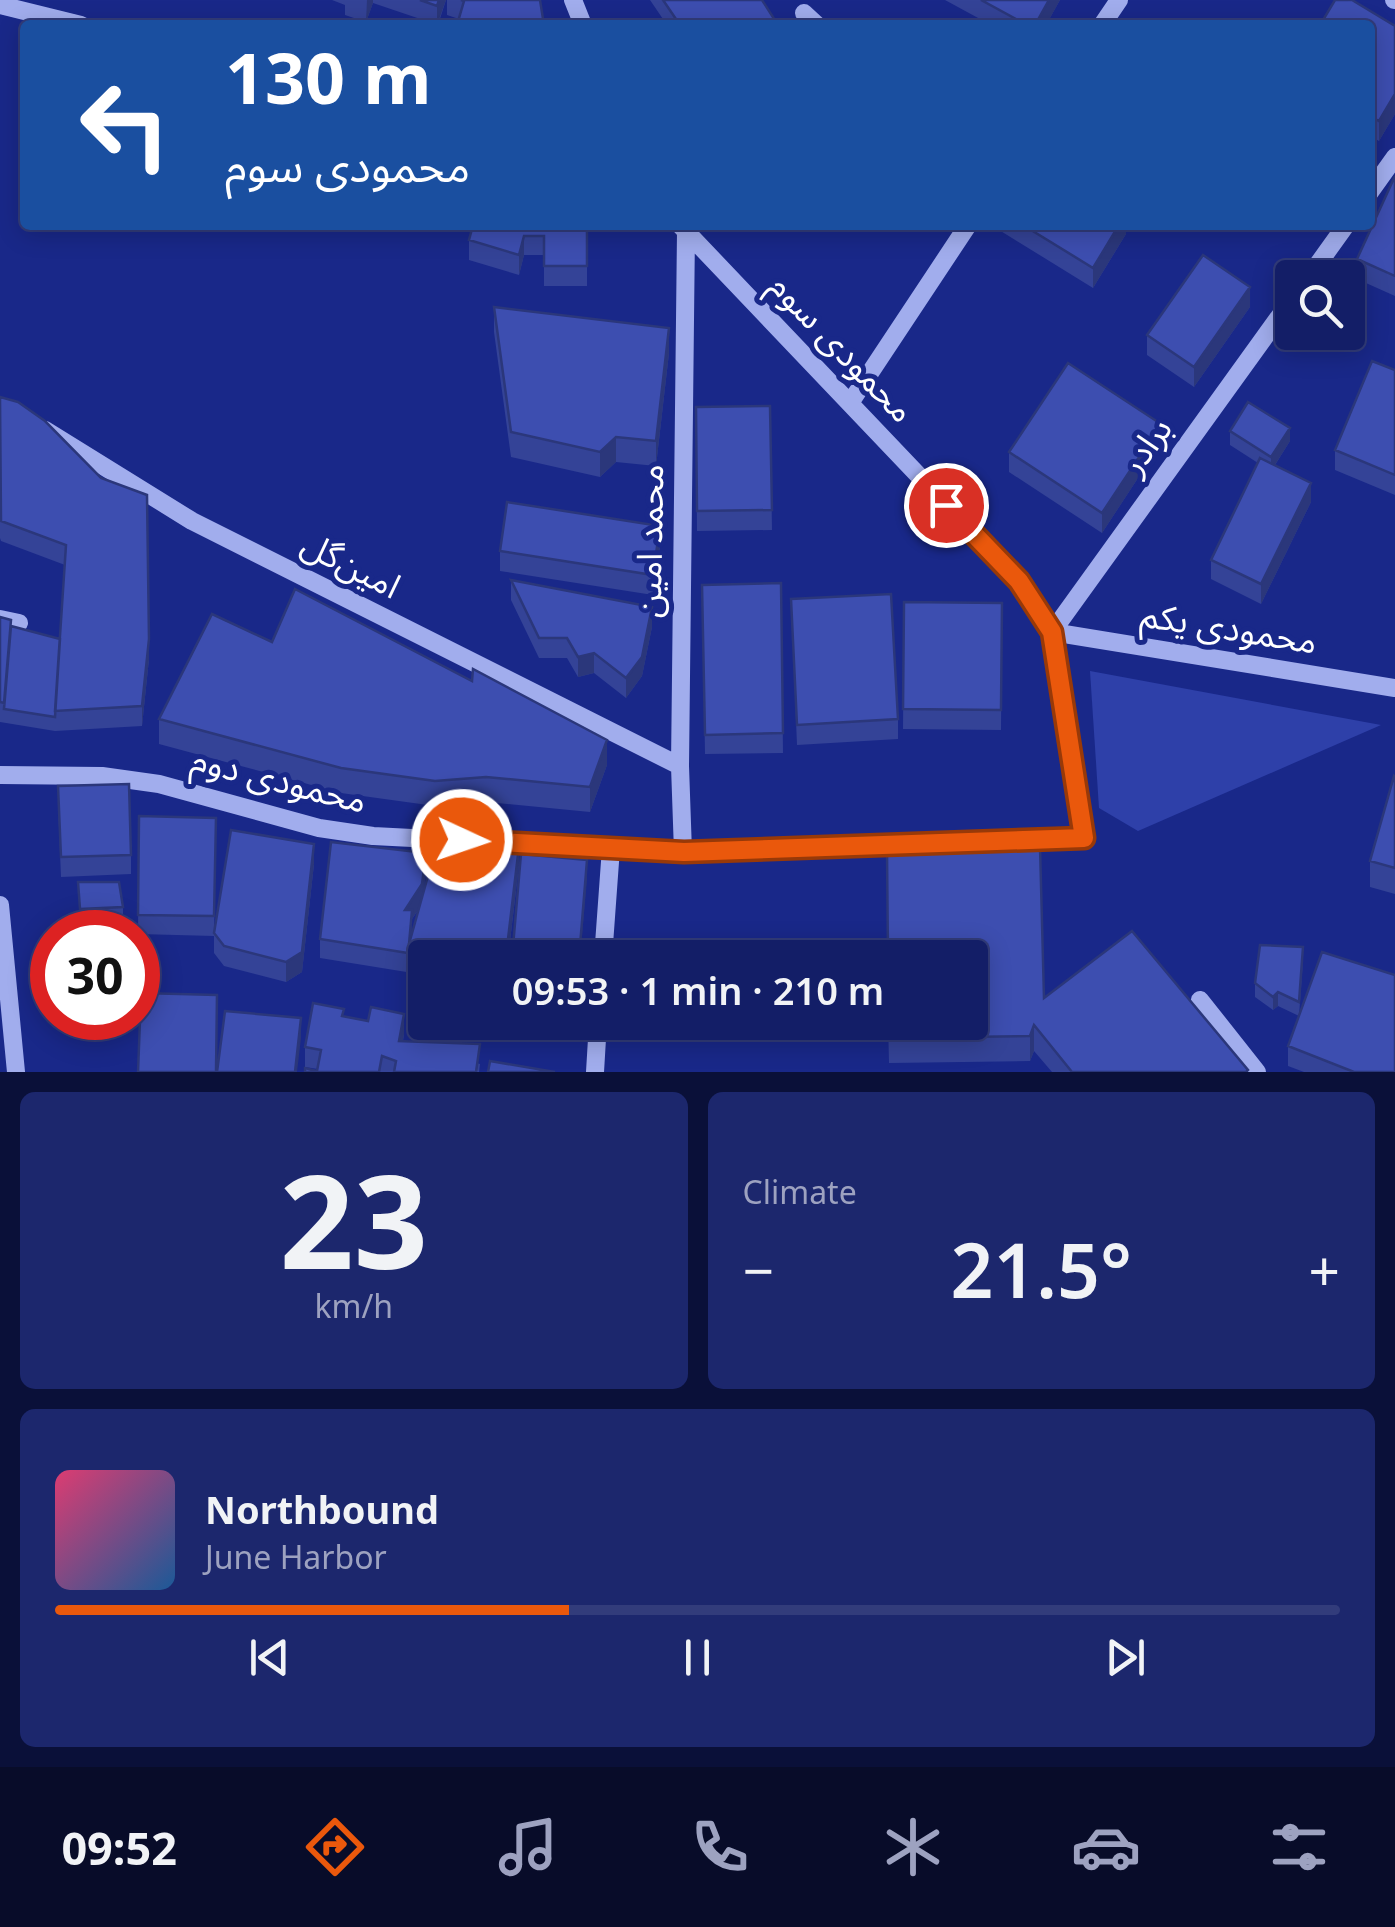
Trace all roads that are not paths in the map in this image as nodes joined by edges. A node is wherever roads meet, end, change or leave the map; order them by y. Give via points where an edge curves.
1 (0, 6) edge
2 (60, 20) edge
3 (1395, 157) edge
4 (1375, 185) edge
5 (683, 230) edge
6 (685, 230) edge
7 (965, 230) edge
8 (1342, 230) edge
9 (1321, 260) edge
10 (1275, 323) edge
11 (850, 402) junction
12 (31, 422) edge
13 (0, 619) edge
14 (19, 623) edge
15 (1052, 632) junction
16 (1395, 688) edge
17 (680, 766) junction
18 (0, 775) edge
19 (1084, 838) joint
20 (611, 848) junction
21 (684, 852) junction
22 (0, 905) edge
23 (604, 940) edge
24 (1200, 1000) dead end
25 (597, 1040) edge
26 (16, 1072) edge
27 (594, 1072) edge
28 (1257, 1072) edge

1 - 2 street
3 - 4 street
5 - 17 street, محمد امین
6 - 11 street, محمودی سوم
7 - 11 street
8 - 9 street
10 - 15 street, برادر
11 - 15 street, محمودی سوم via 1019,581
12 - 17 street, امین‌گل via 192,520
13 - 14 street
15 - 16 street, محمودی یکم
15 - 19 street, محمودی سوم
17 - 21 street, محمد امین
18 - 20 street, محمودی دوم via 160,784 319,828 374,836
19 - 21 street, محمودی دوم
20 - 21 street, محمودی دوم
20 - 23 street
22 - 26 street
24 - 28 street
25 - 27 street

